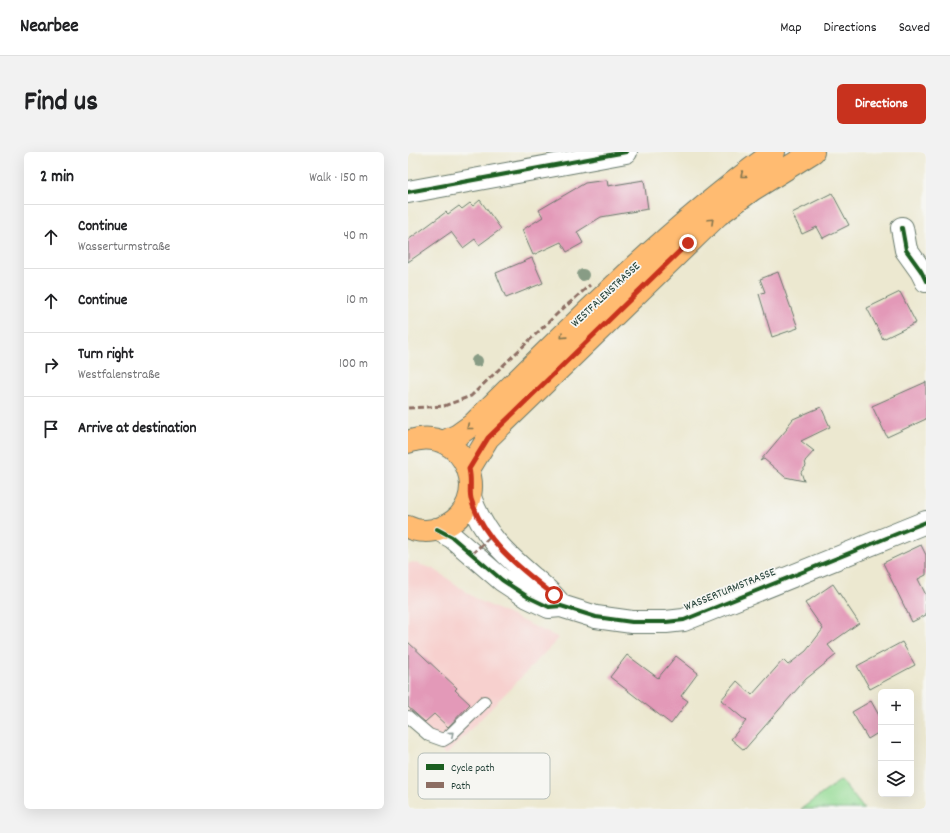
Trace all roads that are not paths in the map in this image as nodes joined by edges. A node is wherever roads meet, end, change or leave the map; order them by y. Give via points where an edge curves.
1 (626, 152) edge
2 (774, 152) edge
3 (813, 152) edge
4 (553, 158) edge
5 (408, 192) edge
6 (902, 228) dead end
7 (926, 282) edge
8 (408, 442) edge
9 (443, 442) junction
10 (469, 469) junction
11 (470, 497) junction
12 (926, 522) edge
13 (409, 529) edge
14 (437, 529) junction
15 (561, 606) junction
16 (484, 702) dead end
17 (408, 717) edge

1 - 4 street
2 -> 9 main road, WESTFALENSTRASSE via 705,205 654,250 472,425
10 -> 3 main road, WESTFALENSTRASSE via 488,438 712,220 752,190
4 - 5 street
6 - 7 street via 906,250
8 - 9 main road via 426,439
9 - 10 main road via 454,448
10 - 11 main road
11 - 14 main road via 454,521
11 - 15 street via 476,515 490,537 554,595
12 - 15 street, WASSERTURMSTRASSE via 684,620 625,621 596,617
13 - 14 main road
14 - 15 street, WASSERTURMSTRASSE via 452,537 502,580 528,597 549,607
17 -> 16 lane via 429,735 443,740

